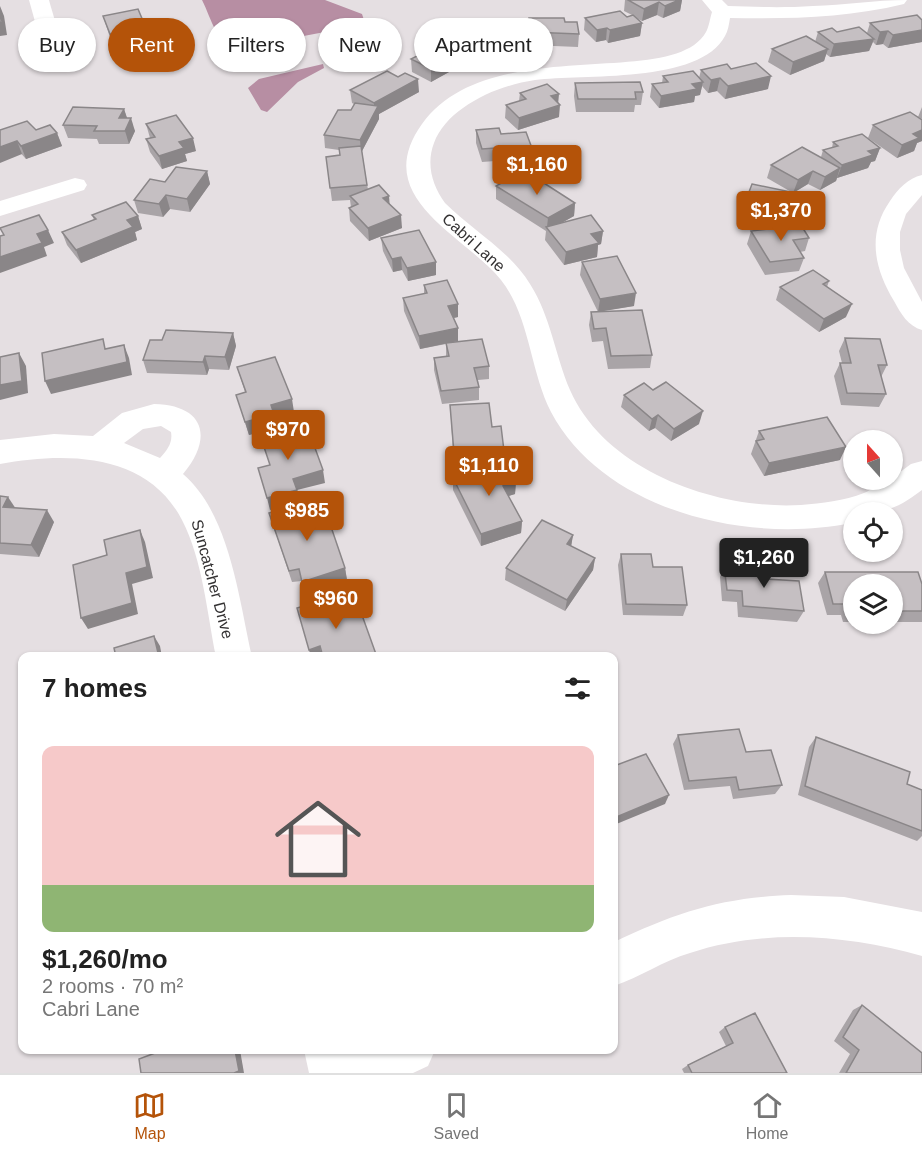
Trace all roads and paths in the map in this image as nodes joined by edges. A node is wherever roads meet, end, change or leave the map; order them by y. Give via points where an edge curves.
1 (39, 0) edge
2 (897, 0) edge
3 (717, 6) edge
4 (44, 18) edge
5 (922, 182) edge
6 (75, 185) dead end
7 (0, 209) edge
8 (922, 321) edge
9 (101, 448) junction
10 (0, 452) edge
11 (922, 473) edge
12 (163, 475) junction
13 (233, 652) edge
14 (922, 933) edge
15 (618, 962) edge
16 (328, 1054) edge
17 (403, 1054) edge
18 (332, 1073) edge
19 (358, 1073) edge

1 - 4 street
2 - 3 street via 830,11
3 - 11 street, Cabri Lane via 720,28 713,41 672,62 534,74 498,82 450,106 425,136 418,164 424,189 440,213 501,265 520,289 539,330 559,397 576,426 613,462 649,484 717,510 788,519 824,517 874,503
5 - 8 street via 896,210 888,229 886,250 892,276
6 - 7 street
9 - 10 street, Suncatcher Drive via 44,444
9 - 12 street, Suncatcher Drive
9 - 12 street via 135,420 158,414 177,419 187,438
12 - 13 street, Suncatcher Drive via 184,496 201,525
14 - 15 street via 827,916 749,919 710,925
16 - 18 street
17 - 19 street

